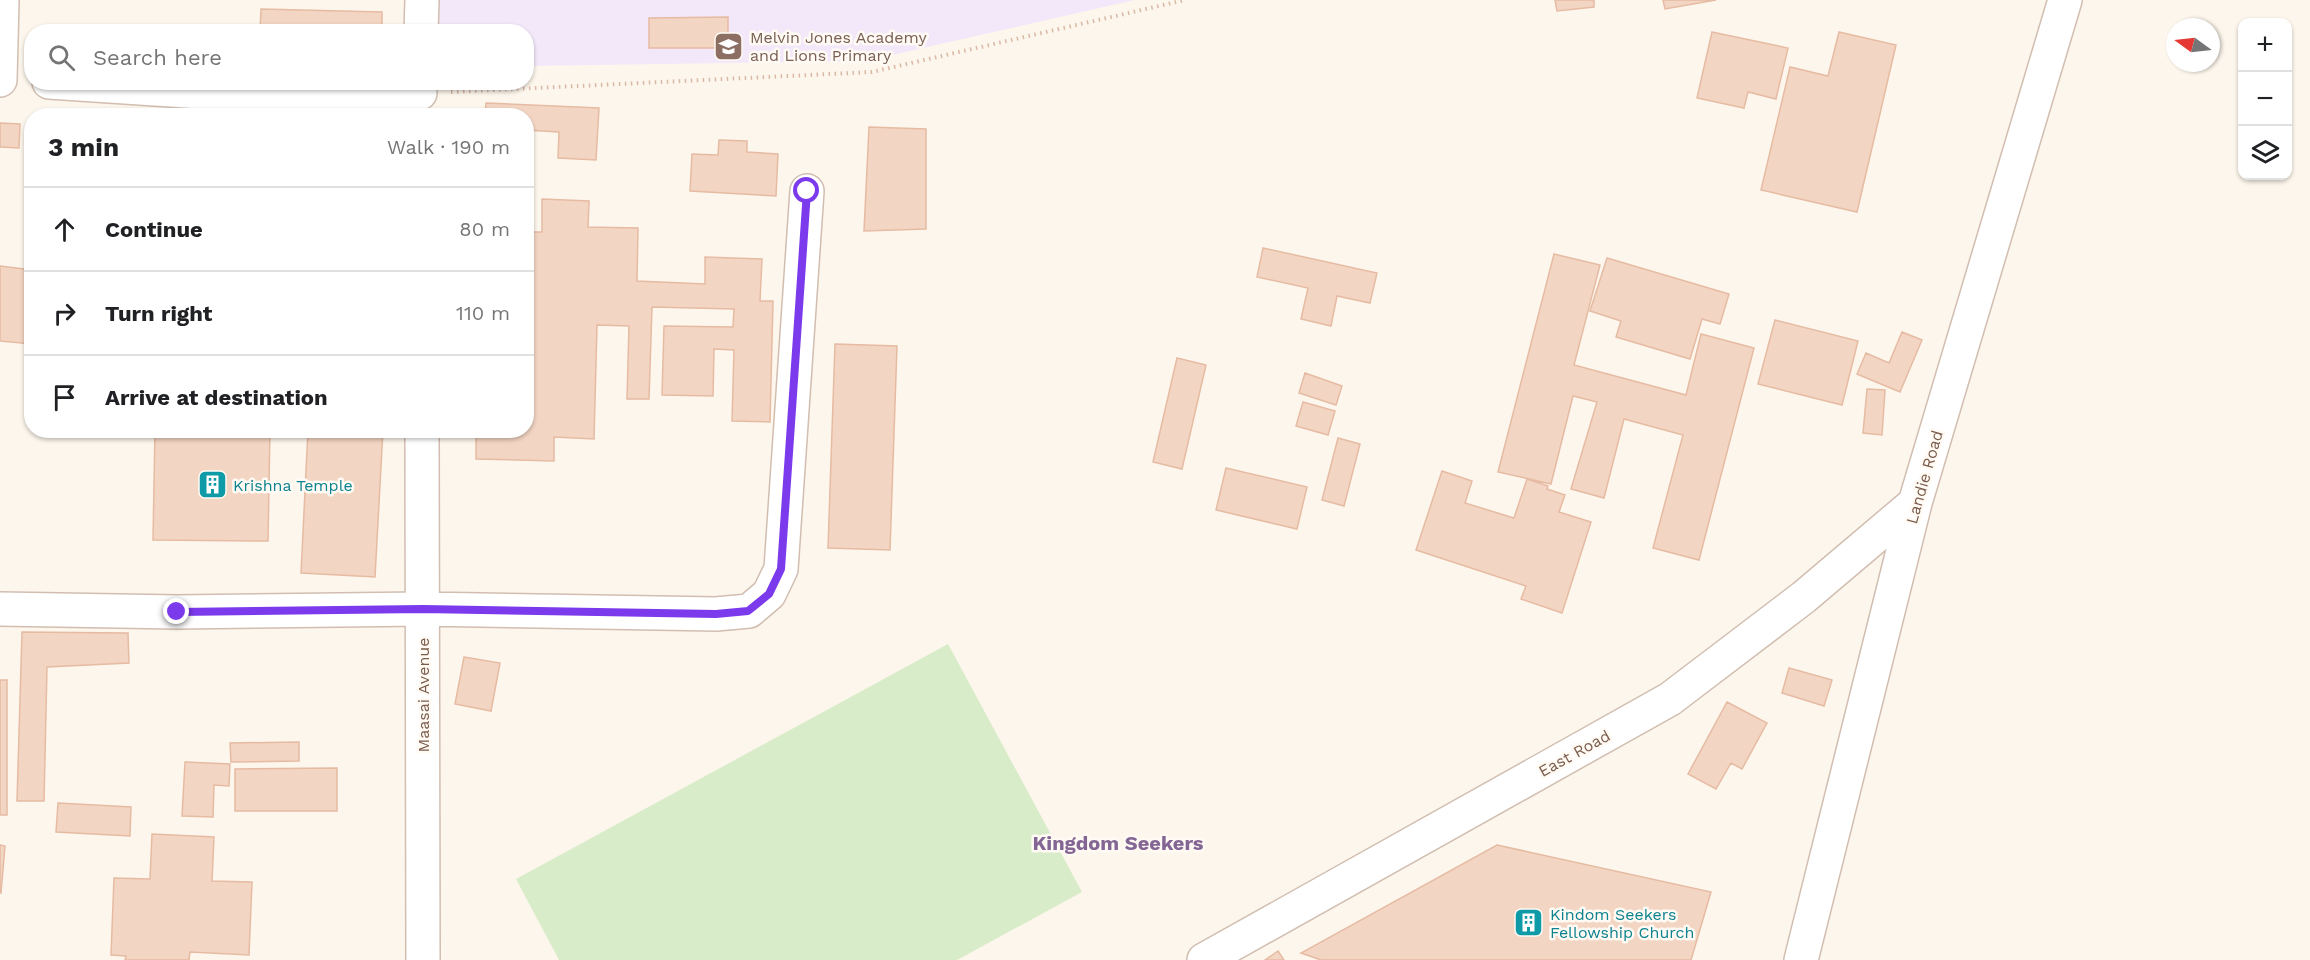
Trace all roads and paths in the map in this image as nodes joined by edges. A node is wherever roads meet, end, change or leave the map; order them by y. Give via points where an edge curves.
1 (2, 0) edge
2 (422, 0) edge
3 (1185, 0) edge
4 (2065, 0) edge
5 (421, 24) edge
6 (0, 80) edge
7 (24, 81) edge
8 (170, 90) edge
9 (420, 97) edge
10 (807, 191) dead end
11 (422, 438) edge
12 (1915, 503) junction
13 (0, 609) edge
14 (423, 609) junction
15 (423, 960) edge
16 (1204, 960) edge
17 (1801, 960) edge

1 - 6 street
2 - 5 street
3 - 9 path via 872,72
4 - 12 street, Landie Road
6 - 7 street
8 - 9 street
10 - 14 street via 781,569 769,594 748,611 716,614
11 - 14 street, Maasai Avenue
12 - 16 street, East Road via 1804,597 1670,699
12 - 17 street, Landie Road
13 - 14 street
14 - 15 street, Maasai Avenue

